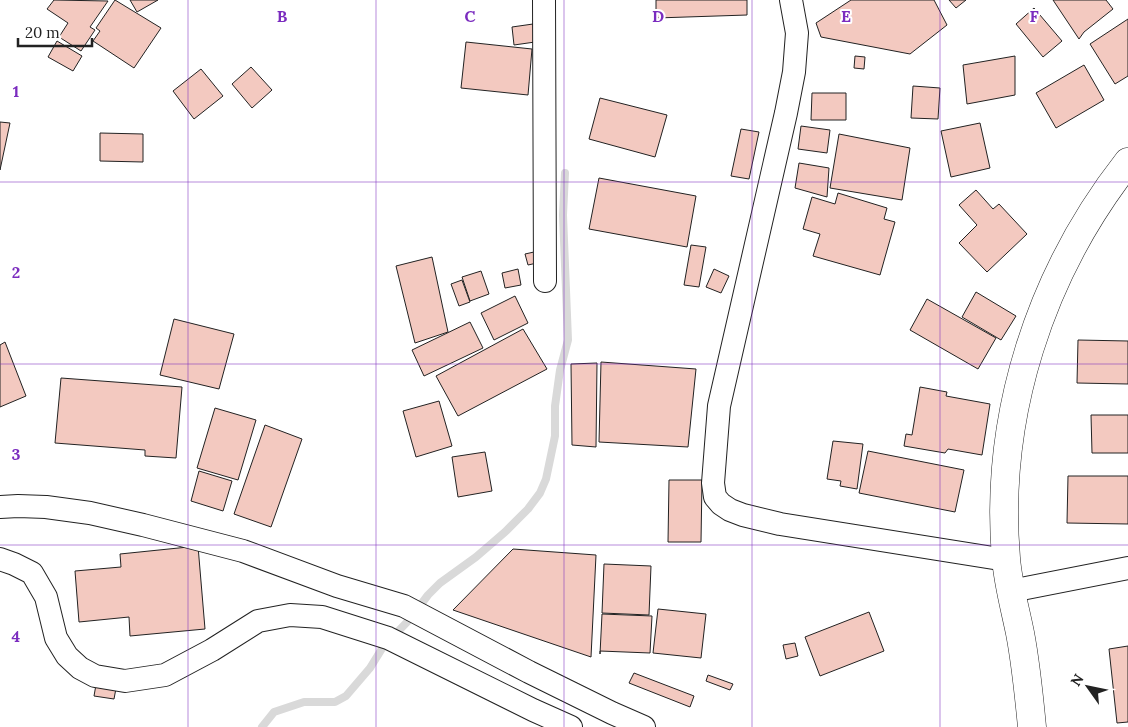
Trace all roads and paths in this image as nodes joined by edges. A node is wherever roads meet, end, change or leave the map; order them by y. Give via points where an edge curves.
1 (544, 0) edge
2 (790, 0) edge
3 (1128, 162) edge
4 (545, 281) dead end
5 (0, 507) edge
6 (0, 559) edge
7 (1006, 560) junction
8 (1128, 568) edge
9 (1011, 591) junction
10 (571, 727) edge
11 (644, 727) edge
12 (1032, 727) edge

1 - 4 street
2 - 7 street via 796,33 794,72 719,406 713,483 715,497 730,510 780,524
3 - 7 street via 1084,226 1051,289 1031,339 1017,390 1006,453 1003,500
5 - 11 street via 46,507 90,513 243,551 337,586 404,606
6 - 10 street via 32,573 46,597 56,638 67,656 95,676 125,681 165,675 258,621 290,615 322,617 388,638
7 - 9 street
8 - 9 street
9 - 12 street

